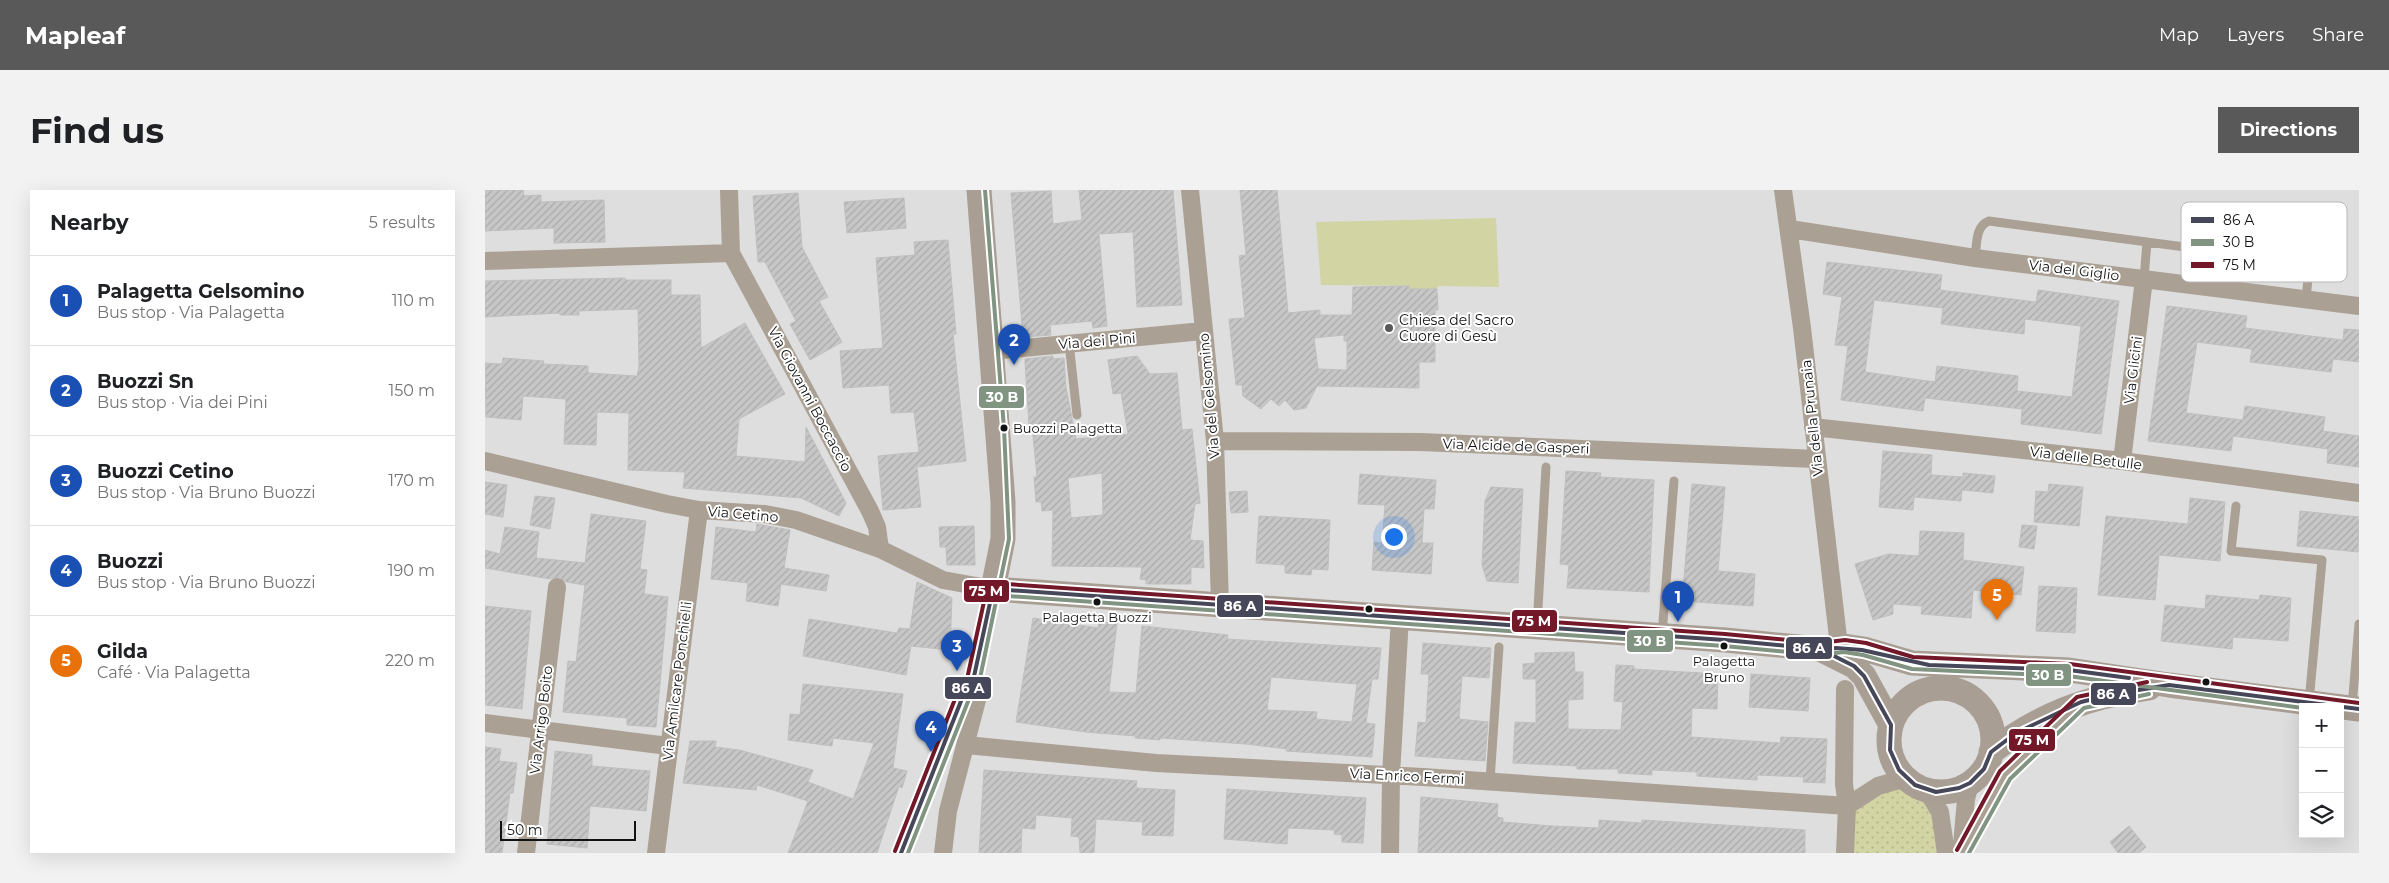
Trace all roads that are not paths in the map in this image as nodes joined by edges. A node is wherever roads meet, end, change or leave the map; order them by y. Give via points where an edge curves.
1 (729, 190) edge
2 (979, 190) edge
3 (1190, 190) edge
4 (1783, 190) edge
5 (1790, 229) junction
6 (2147, 242) junction
7 (2181, 247) edge
8 (731, 253) junction
9 (1975, 258) junction
10 (485, 261) edge
11 (2144, 279) junction
12 (2308, 282) edge
13 (2306, 299) junction
14 (2359, 306) edge
15 (1203, 330) junction
16 (1069, 343) junction
17 (992, 351) junction
18 (1077, 415) dead end
19 (1813, 427) junction
20 (1215, 441) junction
21 (1816, 459) junction
22 (485, 461) edge
23 (2122, 461) junction
24 (1546, 467) dead end
25 (1674, 481) dead end
26 (2359, 494) edge
27 (2236, 506) dead end
28 (699, 510) junction
29 (880, 549) junction
30 (557, 587) dead end
31 (993, 589) junction
32 (1220, 604) junction
33 (1400, 617) junction
34 (2359, 624) edge
35 (1537, 626) junction
36 (1662, 635) junction
37 (1499, 647) dead end
38 (1837, 647) junction
39 (2018, 667) junction
40 (973, 681) junction
41 (2169, 686) junction
42 (1929, 689) junction
43 (1845, 690) dead end
44 (1957, 691) junction
45 (2081, 702) junction
46 (2309, 702) junction
47 (2355, 708) edge
48 (485, 723) edge
49 (1891, 726) junction
50 (539, 729) junction
51 (967, 745) junction
52 (668, 746) junction
53 (1991, 752) junction
54 (1391, 775) junction
55 (1490, 781) junction
56 (1970, 783) junction
57 (1916, 784) junction
58 (1847, 806) junction
59 (1957, 852) edge
60 (525, 853) edge
61 (656, 853) edge
62 (901, 853) edge
63 (943, 853) edge
64 (1390, 853) edge
65 (1845, 853) edge

1 - 8 street, Via Giovanni Boccaccio
2 - 17 street
3 - 15 street, Via del Gelsomino
4 - 5 street, Via della Prunaia
5 - 9 street, Via del Giglio
5 - 19 street, Via della Prunaia
6 - 7 lane
6 - 9 lane via 1989,221 1979,232
6 - 11 lane
8 - 10 street
8 - 29 street, Via Giovanni Boccaccio via 870,511 877,527
9 - 11 street, Via del Giglio
11 - 13 street, Via del Giglio
11 - 23 street, Via Glicini
12 - 13 lane
13 - 14 street, Via del Giglio
15 - 16 street, Via dei Pini
15 - 20 street, Via del Gelsomino
16 - 17 street, Via dei Pini
16 - 18 lane
17 - 31 street via 1003,502 1003,538
19 - 21 street, Via della Prunaia
19 - 23 street, Via delle Betulle
20 - 21 street, Via Alcide de Gasperi via 1420,442
20 - 32 street, Via del Gelsomino
21 - 38 street, Via della Prunaia
22 - 28 street, Via Cetino
23 - 26 street, Via delle Betulle
24 - 35 lane
25 - 36 lane
27 - 46 lane via 2231,551 2322,560
28 - 29 street, Via Cetino via 765,514 797,520
28 - 52 street, Via Amilcare Ponchielli
29 - 31 street, Via Cetino via 943,580
30 - 50 street, Via Arrigo Boito
31 - 32 street
31 - 40 street
32 - 33 street
33 - 35 street
33 - 54 street
34 - 47 lane
35 - 36 street
36 - 38 street
37 - 55 lane
38 - 39 street via 1912,663
38 - 42 street
38 - 49 street via 1864,676
39 - 41 street via 2069,670
39 - 44 street
40 - 51 street via 977,700
40 - 62 street via 963,696
41 - 45 street
41 - 46 street
42 - 44 street
42 - 49 street via 1905,702
43 - 58 street via 1844,784
44 - 53 street via 1978,704 1986,715 1991,726
45 - 53 street via 2016,733
45 - 59 street via 2005,775
46 - 47 street
48 - 50 street
49 - 57 street via 1894,761
50 - 52 street
50 - 60 street, Via Arrigo Boito
51 - 54 street, Via Enrico Fermi via 1156,763
51 - 63 street via 948,811
52 - 61 street, Via Amilcare Ponchielli
53 - 56 street via 1983,769
54 - 55 street, Via Enrico Fermi
54 - 64 street
55 - 58 street, Via Enrico Fermi
56 - 57 street via 1936,792
56 - 59 street
57 - 58 street via 1878,786
57 - 59 street via 1940,812
58 - 65 street

